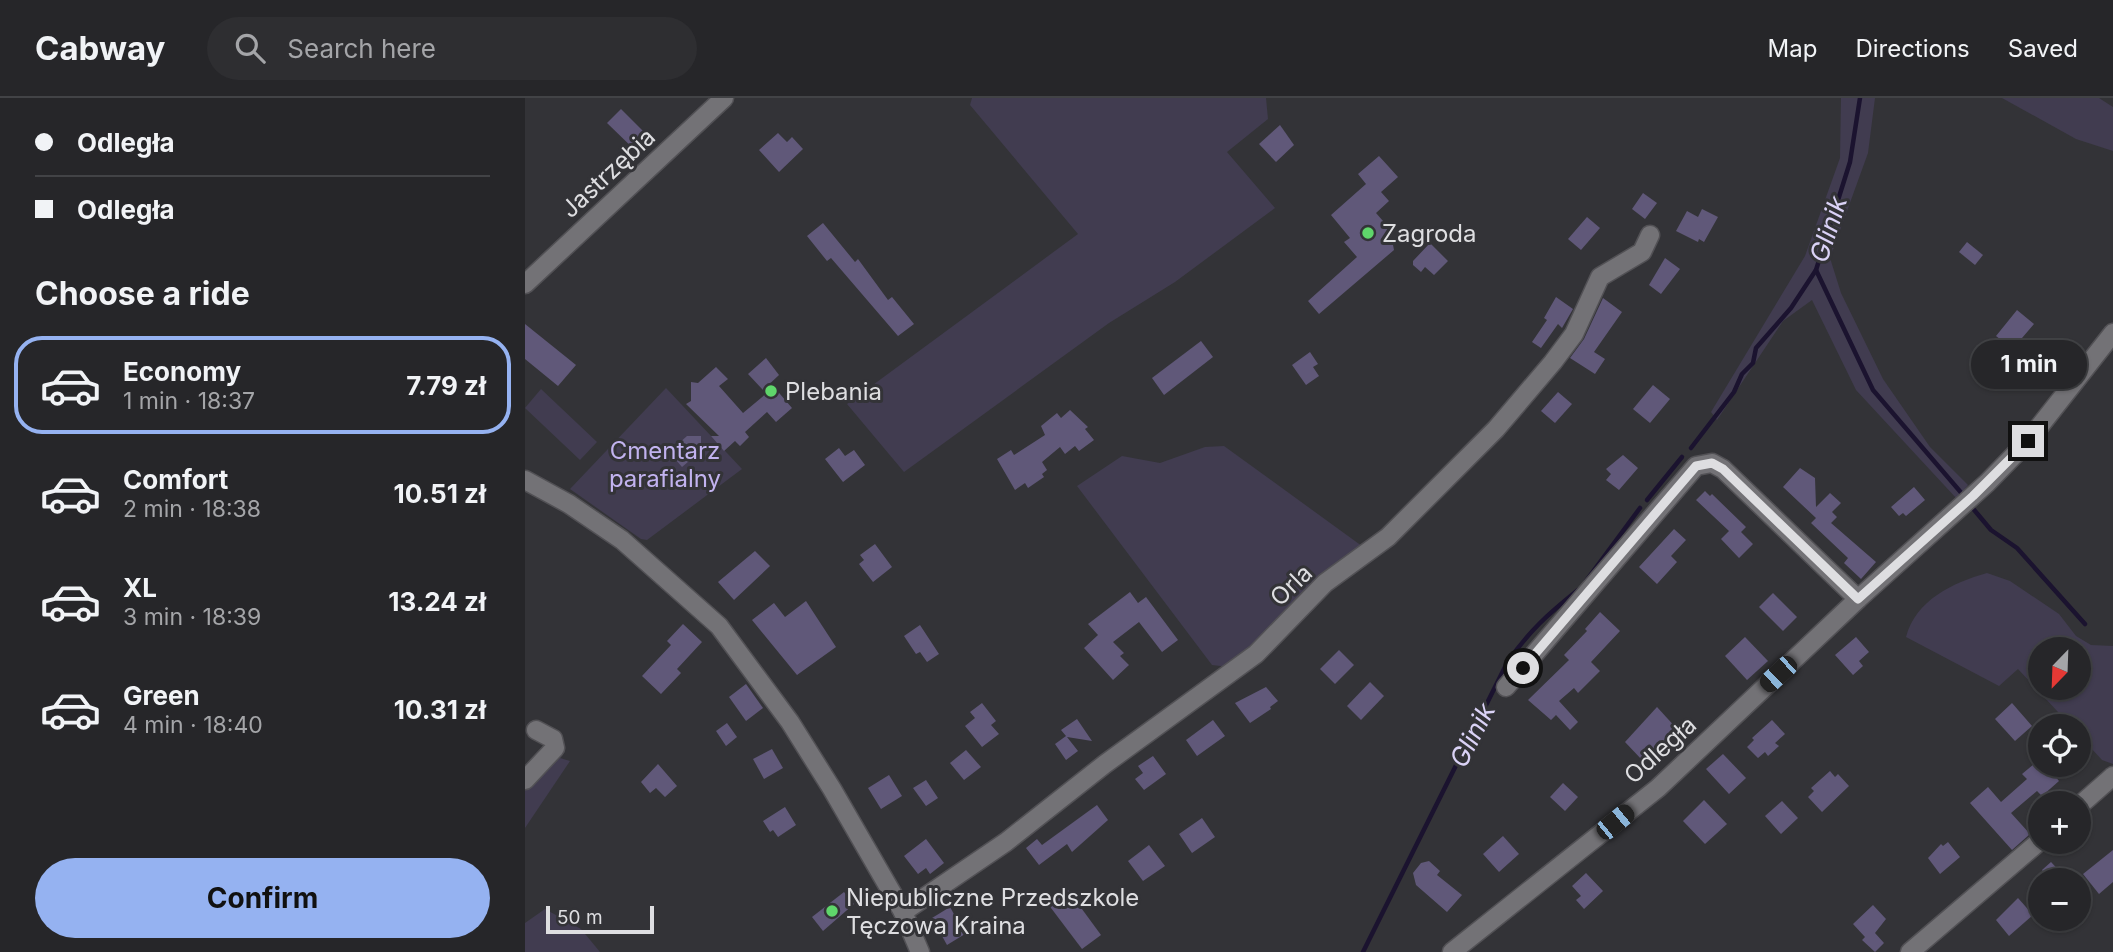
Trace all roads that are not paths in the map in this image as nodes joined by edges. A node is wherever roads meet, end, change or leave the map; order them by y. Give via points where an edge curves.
1 (725, 98) edge
2 (1650, 236) dead end
3 (525, 284) edge
4 (2113, 333) edge
5 (525, 480) edge
6 (1858, 599) junction
7 (1506, 687) dead end
8 (536, 730) dead end
9 (2113, 776) edge
10 (525, 780) edge
11 (2091, 795) edge
12 (2028, 851) edge
13 (902, 912) junction
14 (920, 952) edge
15 (1452, 952) edge
16 (1909, 952) edge

1 - 3 street, Jastrzębia
2 - 13 street, Orla via 1642,252 1600,277 1574,334 1553,362 1496,429 1388,537 1325,583 1256,654 1006,842
4 - 6 street, Odległa via 2028,441
5 - 13 street via 622,540 719,625 790,722
6 - 7 street via 1723,469 1712,463 1696,466
6 - 15 street, Odległa via 1658,788
8 - 10 street via 553,739 555,748
9 - 11 street
12 - 16 street
13 - 14 street

